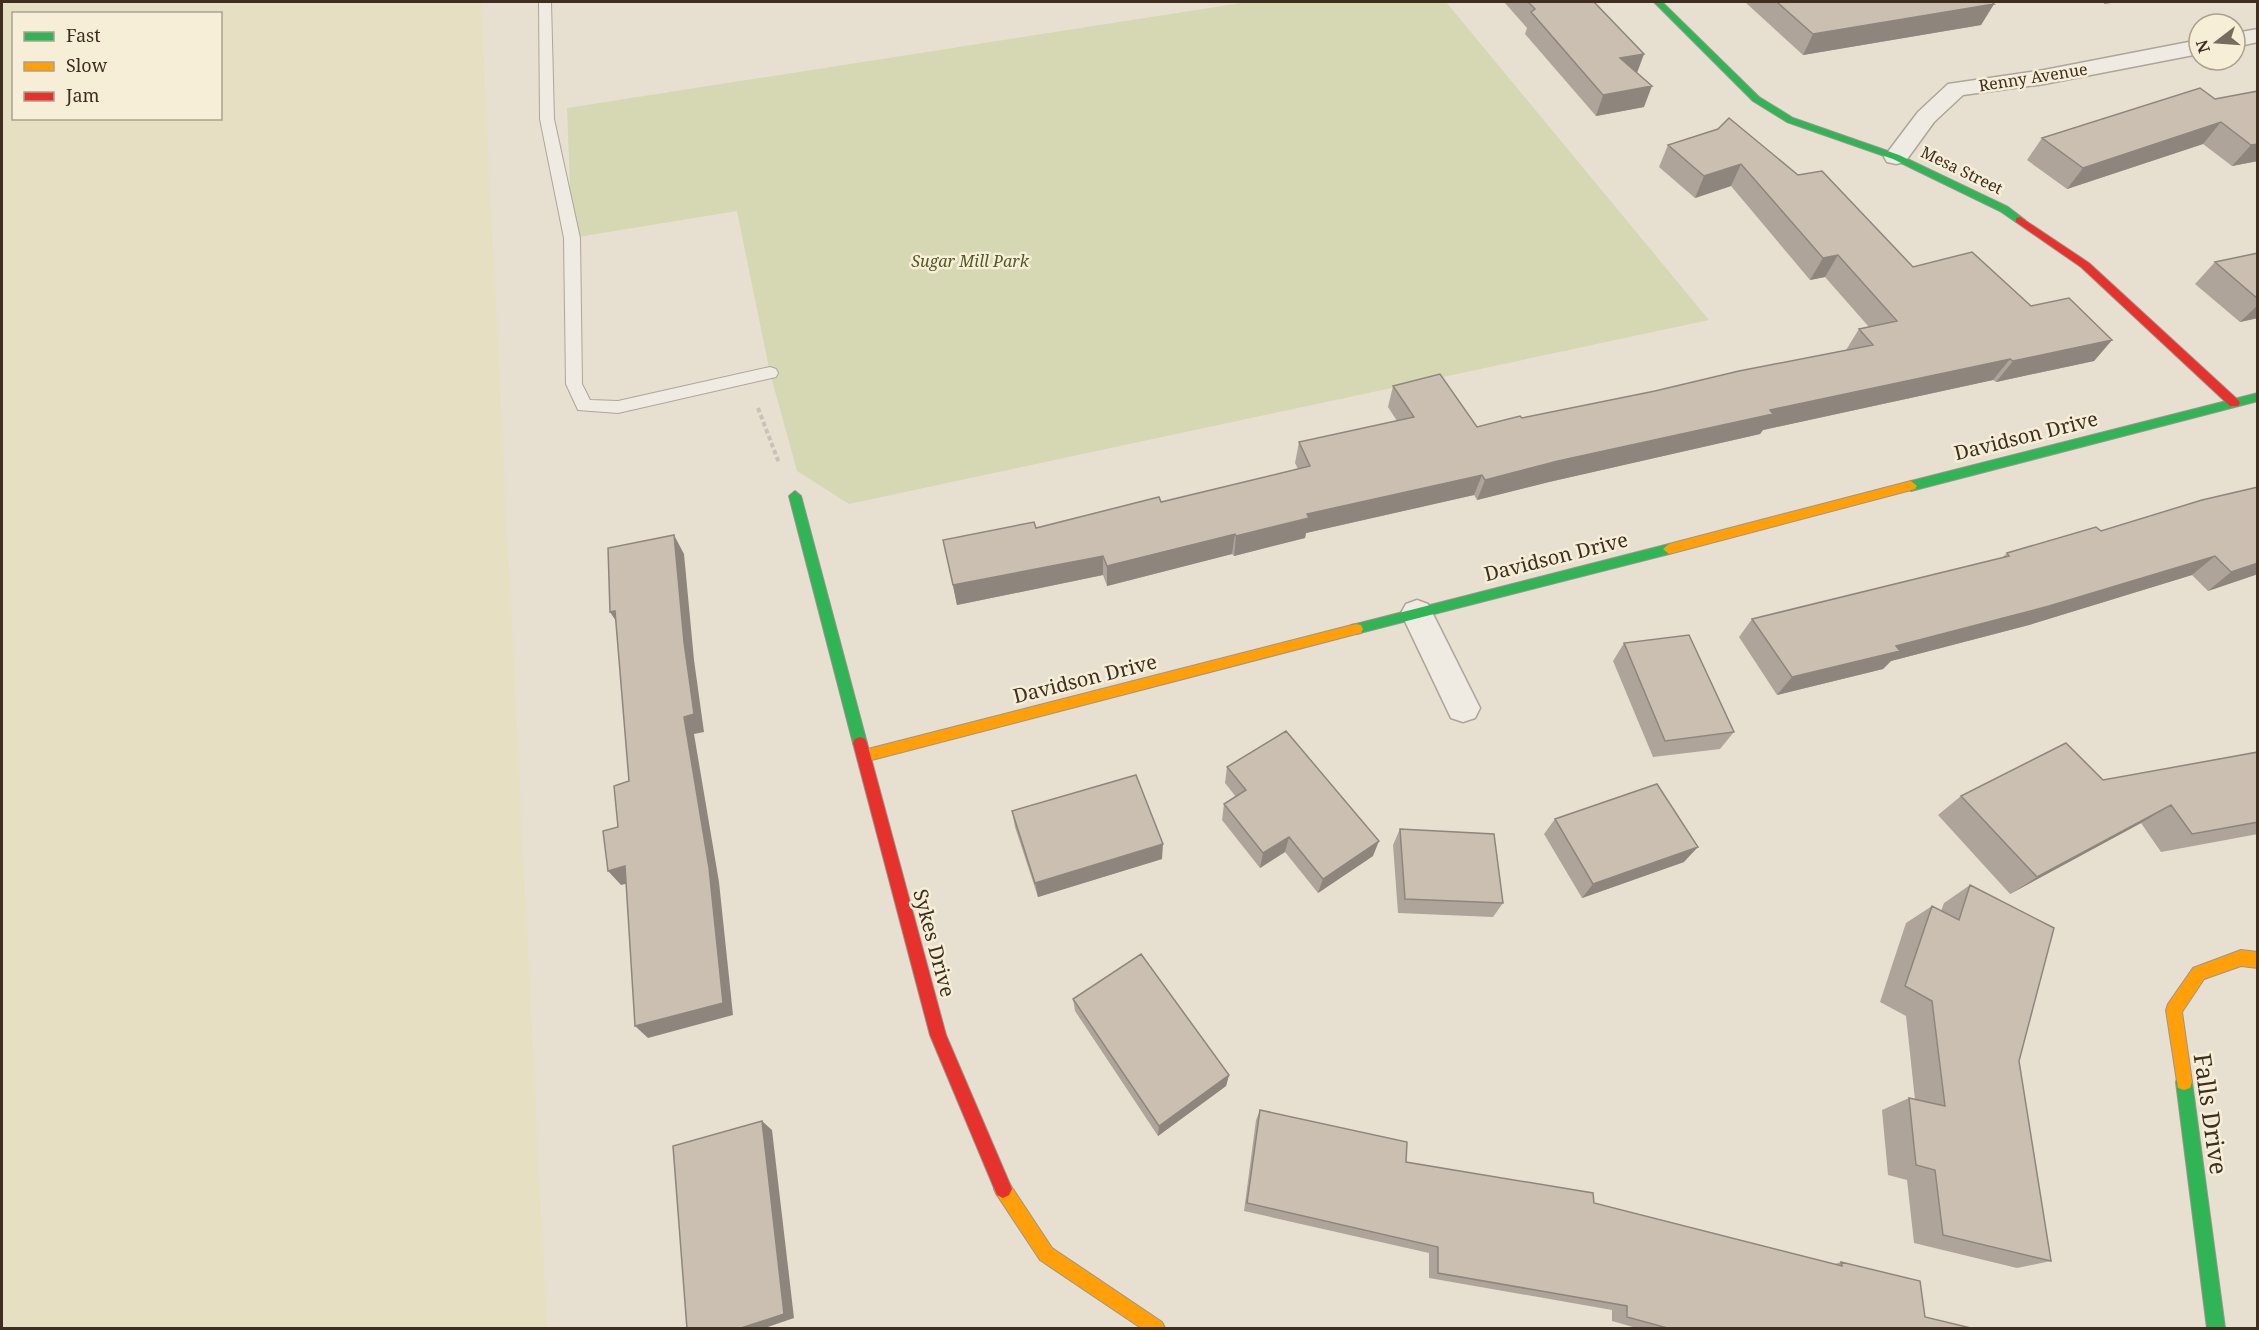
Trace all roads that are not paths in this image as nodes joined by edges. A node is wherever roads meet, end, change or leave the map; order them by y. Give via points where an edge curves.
1 (545, 2) edge
2 (1658, 2) edge
3 (2187, 49) edge
4 (1896, 156) junction
5 (770, 373) dead end
6 (2258, 397) edge
7 (2234, 403) junction
8 (795, 496) road end
9 (1417, 614) junction
10 (1463, 708) dead end
11 (864, 756) junction
12 (2258, 960) edge
13 (1156, 1329) edge
14 (2216, 1329) edge

1 - 5 lane via 547,119 572,238 574,384 584,406 618,407
2 - 4 street, Mesa Street via 1756,99 1790,120
3 - 4 street, Renny Avenue via 2044,77 1956,89 1926,117
4 - 7 street, Mesa Street via 2004,209 2085,265
6 - 7 street, Davidson Drive
7 - 9 street, Davidson Drive
8 - 11 street, Sykes Drive
9 - 10 street
9 - 11 street, Davidson Drive
11 - 13 street, Sykes Drive via 938,1035 998,1182 1046,1254
12 - 14 street, Falls Drive via 2241,958 2199,973 2174,1010

